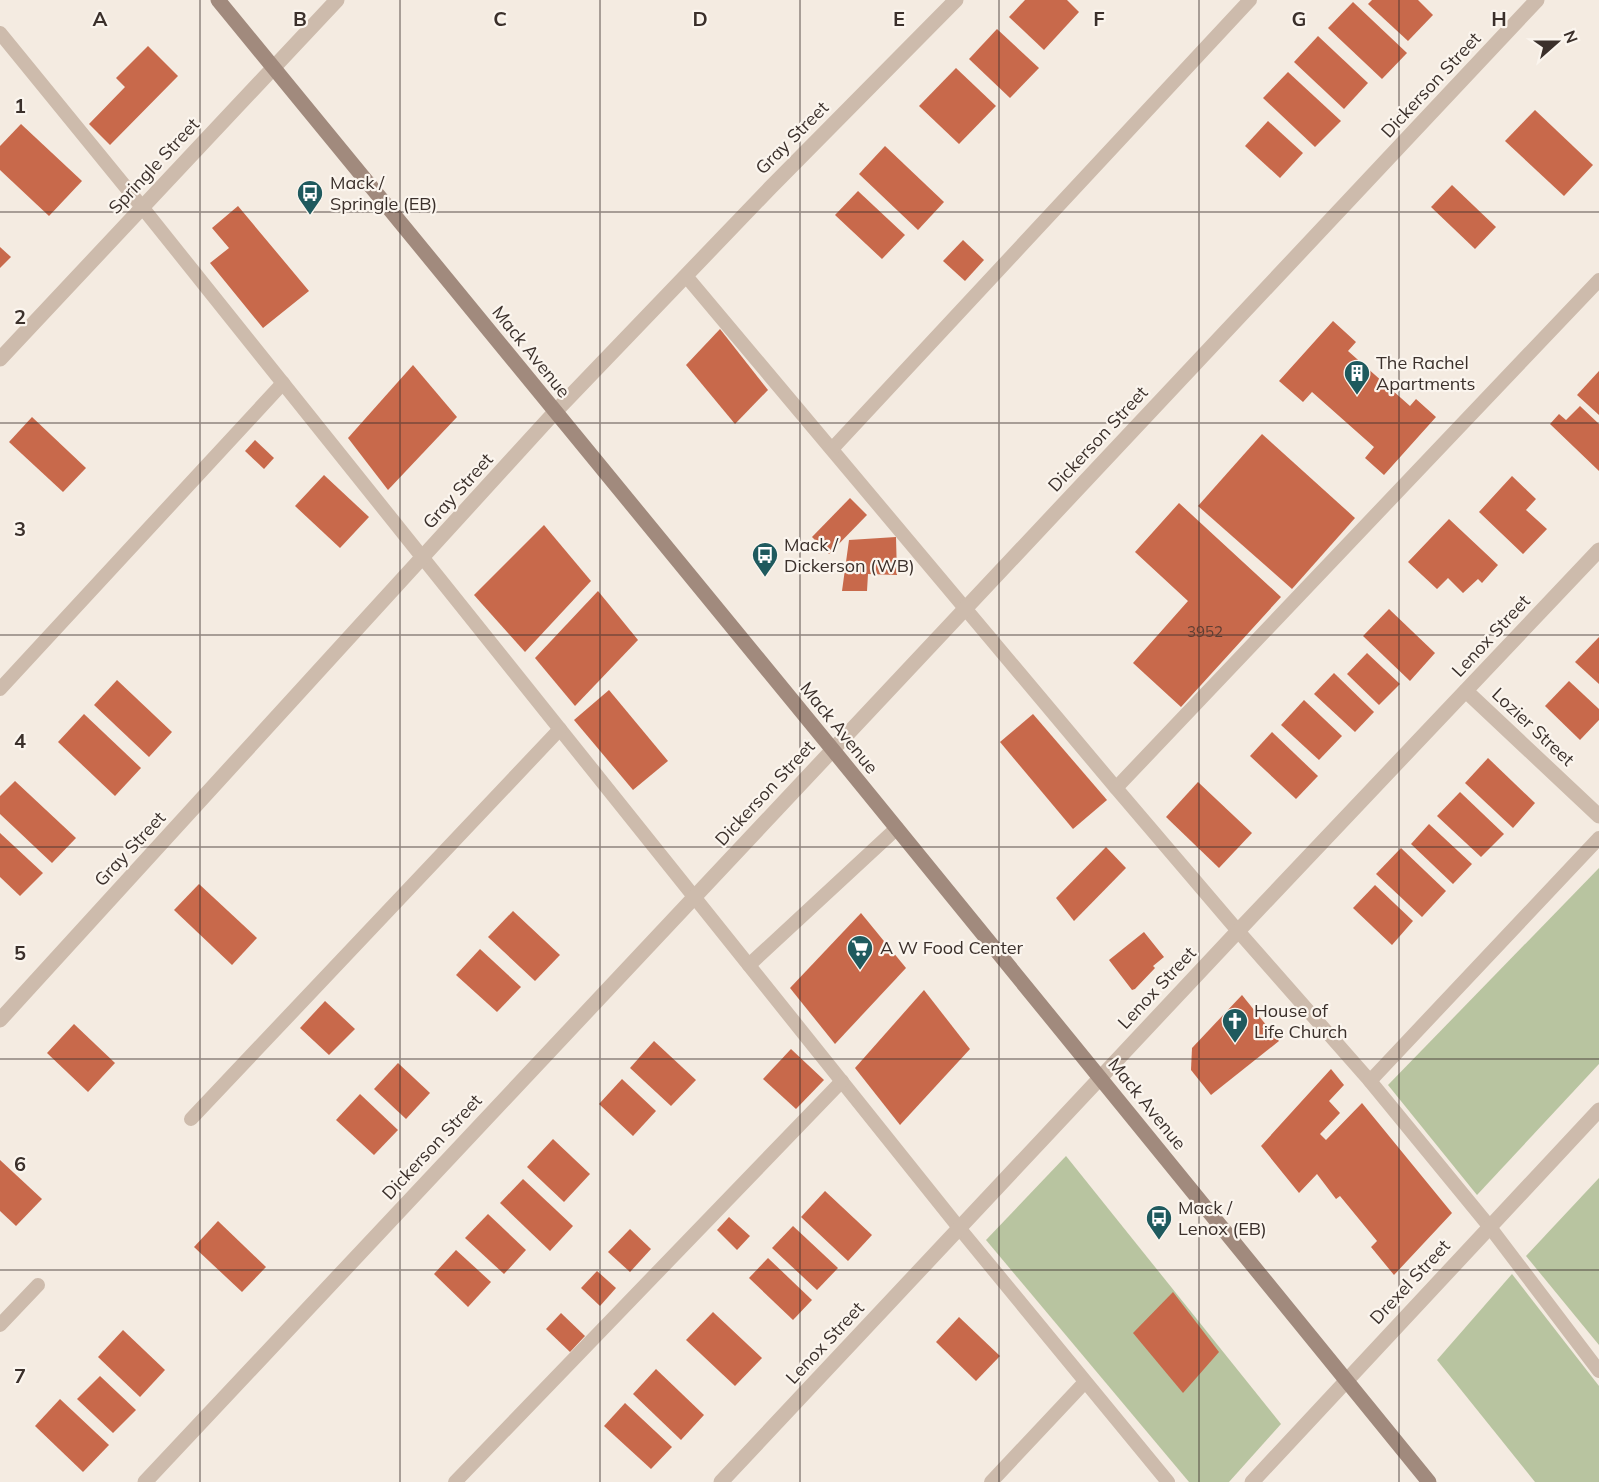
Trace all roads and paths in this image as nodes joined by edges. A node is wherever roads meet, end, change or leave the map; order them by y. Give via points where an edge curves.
1 (218, 0) edge
2 (337, 0) edge
3 (956, 0) edge
4 (1250, 0) edge
5 (1537, 0) edge
6 (2, 39) edge
7 (273, 68) junction
8 (142, 207) junction
9 (686, 276) junction
10 (1599, 280) edge
11 (0, 359) edge
12 (282, 383) junction
13 (554, 413) junction
14 (832, 449) junction
15 (1599, 550) edge
16 (422, 559) junction
17 (965, 609) junction
18 (0, 689) edge
19 (1466, 691) junction
20 (560, 729) junction
21 (833, 750) junction
22 (1116, 788) junction
23 (1599, 816) edge
24 (897, 828) junction
25 (1599, 838) edge
26 (695, 896) junction
27 (1238, 931) junction
28 (749, 964) junction
29 (0, 1020) edge
30 (1100, 1078) junction
31 (842, 1081) junction
32 (1370, 1081) junction
33 (1599, 1110) edge
34 (191, 1119) dead end
35 (1489, 1226) junction
36 (960, 1229) junction
37 (38, 1285) dead end
38 (0, 1325) edge
39 (1599, 1371) edge
40 (1346, 1380) junction
41 (1085, 1382) junction
42 (145, 1482) edge
43 (455, 1482) edge
44 (721, 1482) edge
45 (991, 1482) edge
46 (1167, 1482) edge
47 (1252, 1482) edge
48 (1429, 1482) edge

1 - 7 main road, Mack Avenue
2 - 7 street, Springle Street
3 - 9 street, Gray Street
4 - 14 lane
5 - 17 street, Dickerson Street
6 - 8 lane
7 - 8 street, Springle Street
7 - 13 main road, Mack Avenue
8 - 11 street, Springle Street
8 - 12 lane
9 - 13 street, Gray Street
9 - 14 lane
10 - 22 lane
12 - 16 lane
12 - 18 lane
13 - 16 street, Gray Street
13 - 21 main road, Mack Avenue
14 - 17 lane
15 - 19 street, Lenox Street
16 - 20 lane
16 - 29 street, Gray Street
17 - 21 street, Dickerson Street
17 - 22 lane
19 - 23 street, Lozier Street
19 - 27 street, Lenox Street
20 - 26 lane
20 - 34 lane
21 - 24 main road, Mack Avenue
21 - 26 street, Dickerson Street
22 - 27 lane
24 - 28 lane
24 - 30 main road, Mack Avenue
25 - 32 lane
26 - 28 lane
26 - 42 street, Dickerson Street
27 - 30 street, Lenox Street
27 - 32 lane
28 - 31 lane
30 - 36 street, Lenox Street
30 - 40 main road, Mack Avenue
31 - 36 lane
31 - 43 lane
32 - 35 lane
33 - 35 street, Drexel Street
35 - 39 lane
35 - 40 street, Drexel Street
36 - 41 lane
36 - 44 street, Lenox Street
37 - 38 lane
40 - 47 street, Drexel Street
40 - 48 main road, Mack Avenue
41 - 45 lane
41 - 46 lane

